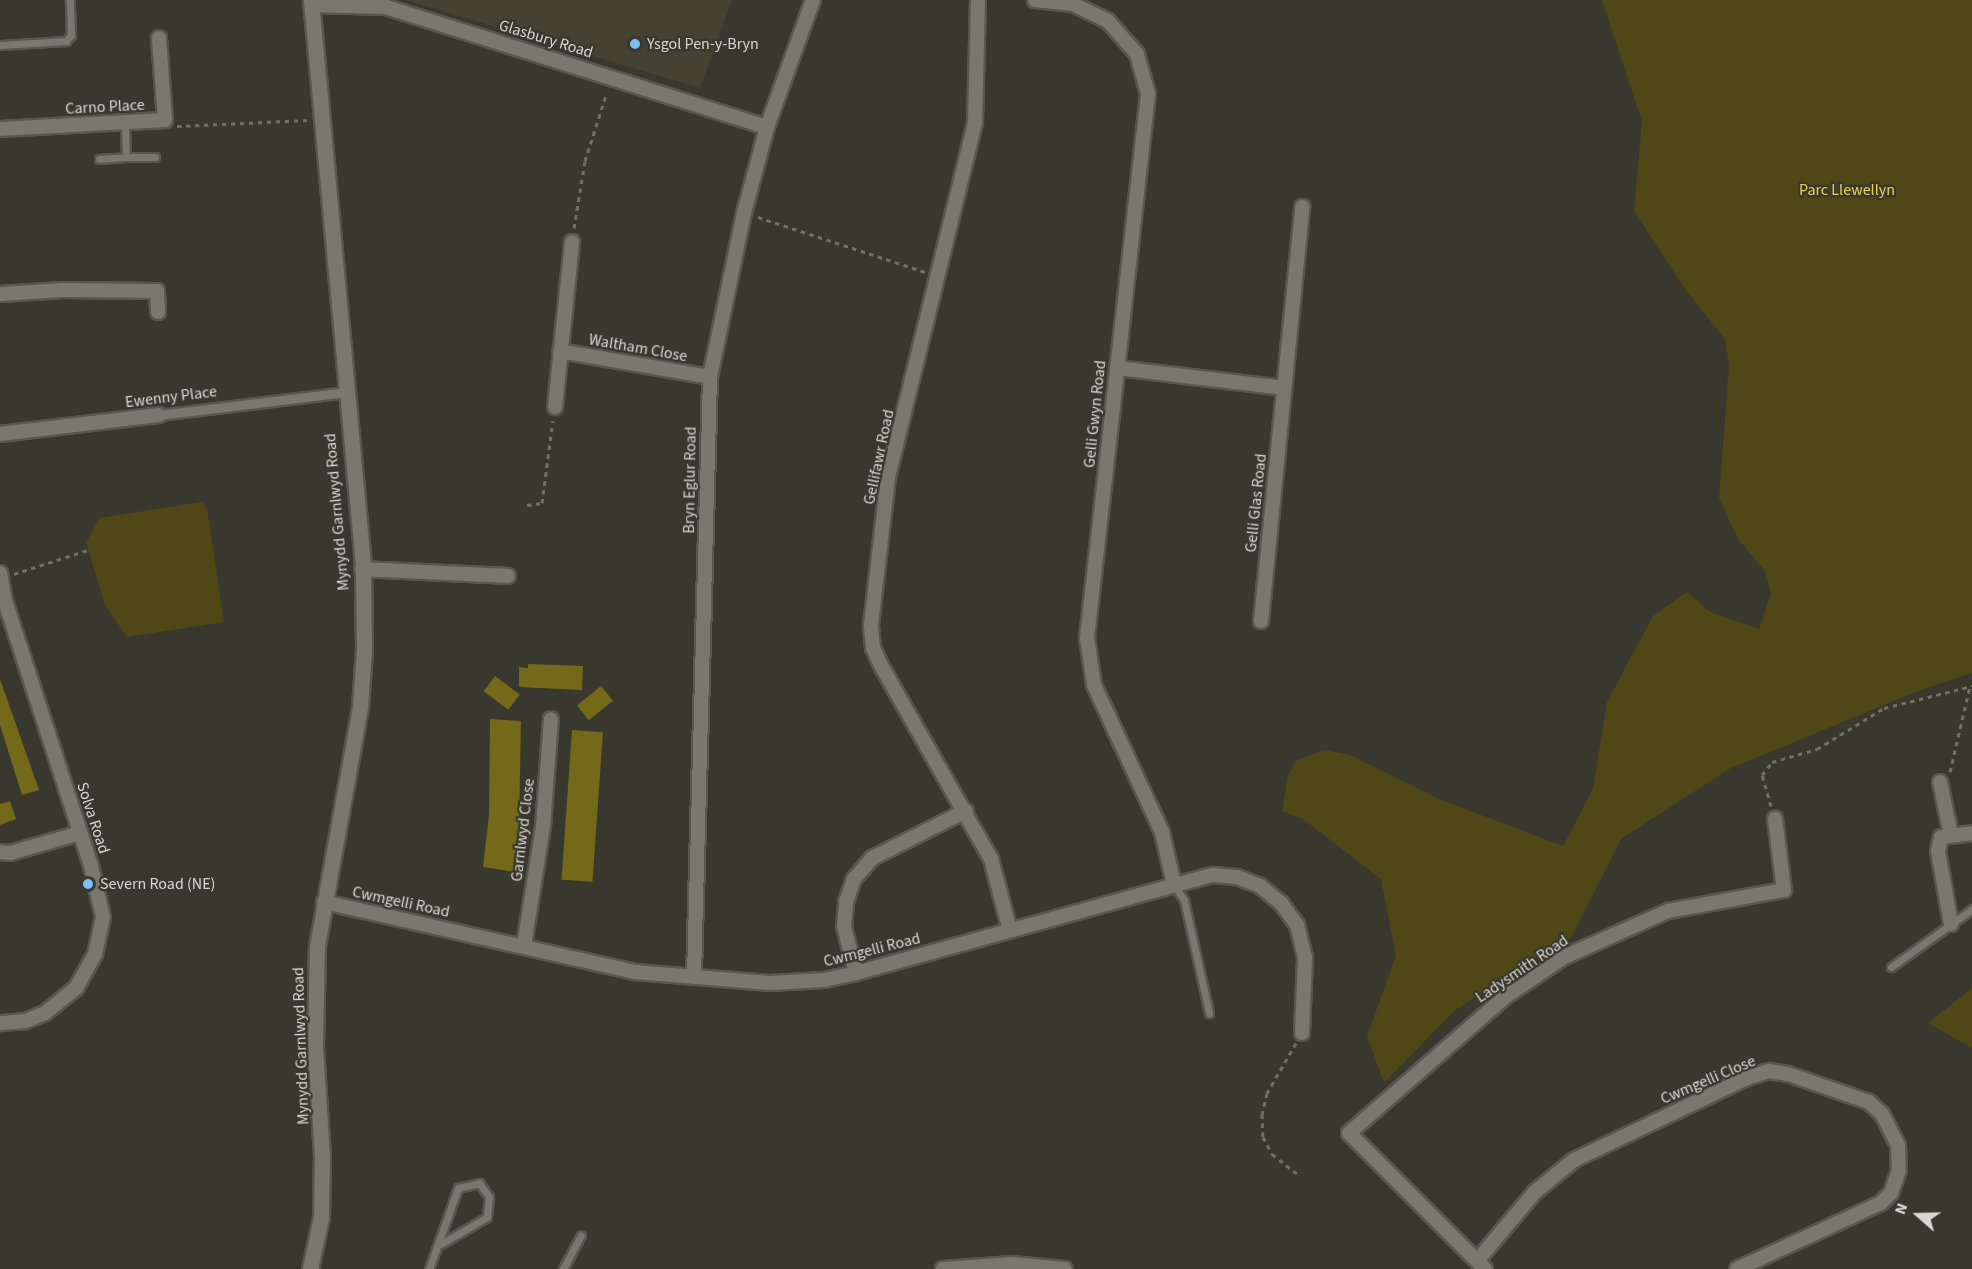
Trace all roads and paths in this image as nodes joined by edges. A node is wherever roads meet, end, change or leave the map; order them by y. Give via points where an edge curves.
1 (70, 0) edge
2 (813, 0) edge
3 (978, 0) edge
4 (1035, 0) edge
5 (311, 3) edge
6 (373, 3) edge
7 (159, 38) dead end
8 (0, 45) edge
9 (612, 76) junction
10 (321, 119) junction
11 (165, 120) junction
12 (125, 122) junction
13 (767, 126) junction
14 (0, 129) edge
15 (126, 157) junction
16 (155, 157) dead end
17 (99, 159) dead end
18 (1302, 207) dead end
19 (744, 213) junction
20 (572, 242) joint
21 (939, 276) junction
22 (0, 294) edge
23 (158, 312) dead end
24 (560, 351) junction
25 (1117, 368) junction
26 (710, 377) junction
27 (1284, 388) junction
28 (345, 392) junction
29 (555, 407) joint
30 (159, 415) joint
31 (0, 434) edge
32 (527, 505) dead end
33 (88, 550) dead end
34 (362, 569) junction
35 (0, 573) edge
36 (508, 576) dead end
37 (1, 578) edge
38 (1261, 621) dead end
39 (1971, 686) edge
40 (551, 719) dead end
41 (1940, 782) joint
42 (966, 811) junction
43 (1775, 819) joint
44 (80, 833) junction
45 (1972, 833) edge
46 (1951, 836) junction
47 (0, 852) edge
48 (1174, 885) junction
49 (324, 902) junction
50 (1972, 909) edge
51 (1951, 924) junction
52 (1010, 931) junction
53 (524, 945) junction
54 (1891, 967) dead end
55 (856, 973) junction
56 (694, 976) junction
57 (1209, 1013) dead end
58 (0, 1023) edge
59 (1302, 1033) joint
60 (1298, 1174) dead end
61 (581, 1235) dead end
62 (441, 1244) junction
63 (1481, 1265) edge
64 (310, 1269) edge
65 (429, 1269) edge
66 (563, 1269) edge
67 (943, 1269) edge
68 (1065, 1269) edge
69 (1737, 1269) edge

1 - 8 lane via 71,35 66,41
2 - 13 street, Bryn Eglur Road
3 - 21 street, Gellifawr Road via 975,123
4 - 25 street, Gelli Gwyn Road via 1073,4 1108,21 1124,36 1144,72 1148,94
5 - 6 street, Glasbury Road
5 - 10 street, Mynydd Garnlwyd Road
6 - 9 street, Glasbury Road
7 - 11 street, Carno Place
9 - 13 street, Glasbury Road
9 - 20 path via 585,161
10 - 11 path via 180,127
10 - 28 street, Mynydd Garnlwyd Road
11 - 12 street, Carno Place
12 - 14 street, Carno Place
12 - 15 lane
13 - 19 street, Bryn Eglur Road
15 - 16 lane
15 - 17 lane
18 - 27 street, Gelli Glas Road
19 - 21 path
19 - 26 street, Bryn Eglur Road
20 - 24 street
21 - 42 street, Gellifawr Road via 888,478 871,626 873,648 883,669
22 - 23 street via 158,291
24 - 26 street, Waltham Close
24 - 29 street
25 - 27 street
25 - 48 street, Gelli Gwyn Road via 1087,638 1089,661 1094,685 1162,832
26 - 56 street, Bryn Eglur Road
27 - 38 street, Gelli Glas Road
28 - 30 street, Ewenny Place
28 - 34 street, Mynydd Garnlwyd Road
29 - 32 path via 542,503
30 - 31 street, Ewenny Place
33 - 37 path
34 - 36 street
34 - 49 street, Mynydd Garnlwyd Road via 360,707
35 - 37 street, Solva Road
37 - 44 street, Solva Road
39 - 41 path via 1948,780
39 - 43 path via 1884,708 1817,749 1772,762 1762,775
40 - 53 street, Garnlwyd Close via 543,826
41 - 46 street
42 - 52 street, Gellifawr Road via 991,859
42 - 55 street via 872,858 854,879 846,902 844,927
43 - 63 street, Ladysmith Road via 1784,890 1668,911 1564,957 1505,996 1350,1133
44 - 47 street via 10,853
44 - 58 street, Solva Road via 103,917 88,971 76,988 45,1013 25,1021
45 - 46 street
46 - 51 street via 1941,837 1938,851
48 - 52 street, Cwmgelli Road
48 - 57 lane via 1184,900
48 - 59 street, Cwmgelli Road via 1213,875 1237,877 1260,886 1281,903 1297,925 1305,958
49 - 53 street, Cwmgelli Road
49 - 64 street, Mynydd Garnlwyd Road via 314,989 321,1217
50 - 51 lane
51 - 54 lane
52 - 55 street, Cwmgelli Road
53 - 56 street, Cwmgelli Road via 625,970
55 - 56 street, Cwmgelli Road via 824,980 770,982
59 - 60 path via 1267,1093 1262,1114 1263,1137 1272,1154
61 - 66 lane
62 - 62 lane via 458,1188 479,1183 489,1197 487,1217 477,1227
62 - 65 lane
63 - 69 street, Cwmgelli Close via 1535,1192 1574,1160 1746,1078 1769,1071 1788,1074 1869,1102 1882,1114 1898,1145 1899,1170 1891,1193 1881,1203
67 - 68 street via 1012,1264

